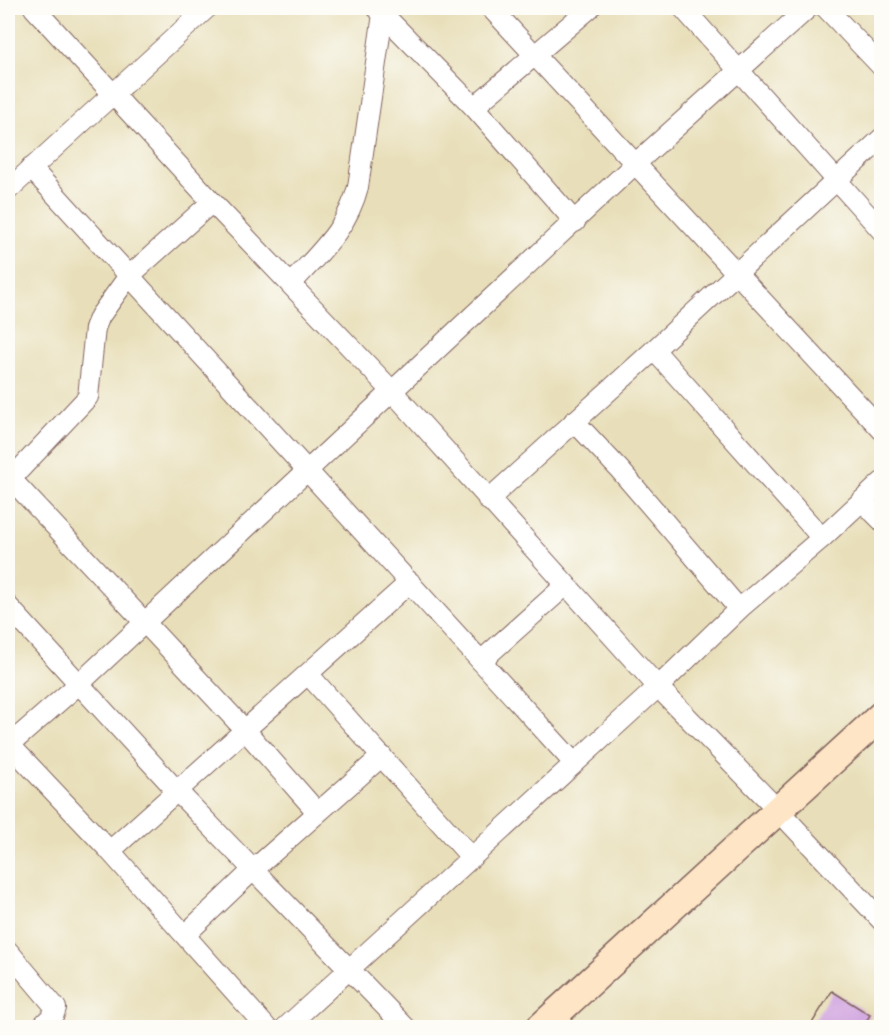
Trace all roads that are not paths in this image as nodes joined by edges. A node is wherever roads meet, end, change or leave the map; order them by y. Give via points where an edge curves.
1 (34, 8) edge
2 (207, 8) edge
3 (491, 8) edge
4 (590, 8) edge
5 (683, 8) edge
6 (808, 8) edge
7 (826, 8) edge
8 (380, 11) edge
9 (534, 55) junction
10 (882, 67) edge
11 (740, 68) junction
12 (113, 93) junction
13 (474, 107) junction
14 (882, 138) edge
15 (635, 164) junction
16 (31, 168) junction
17 (836, 181) junction
18 (8, 190) edge
19 (212, 202) junction
20 (575, 222) junction
21 (882, 231) edge
22 (736, 272) junction
23 (128, 277) junction
24 (291, 284) junction
25 (654, 350) junction
26 (393, 392) junction
27 (573, 421) junction
28 (882, 430) edge
29 (307, 472) junction
30 (9, 480) edge
31 (882, 482) edge
32 (488, 500) junction
33 (862, 501) junction
34 (882, 521) edge
35 (822, 538) junction
36 (410, 582) junction
37 (566, 585) junction
38 (8, 606) edge
39 (739, 609) junction
40 (144, 623) junction
41 (481, 661) junction
42 (308, 674) junction
43 (80, 683) junction
44 (658, 687) junction
45 (882, 715) edge
46 (245, 730) junction
47 (8, 745) edge
48 (382, 756) junction
49 (574, 763) junction
50 (177, 791) junction
51 (777, 809) junction
52 (317, 812) junction
53 (110, 851) junction
54 (471, 857) junction
55 (253, 870) junction
56 (882, 921) edge
57 (186, 934) junction
58 (8, 951) edge
59 (349, 969) junction
60 (40, 1028) edge
61 (267, 1028) edge
62 (285, 1028) edge
63 (406, 1028) edge
64 (540, 1028) edge

1 - 12 street
2 - 12 street
3 - 9 street
4 - 9 street
5 - 11 street
6 - 11 street
7 - 10 street
8 - 13 street
8 - 24 street via 352,210 340,230
9 - 13 street
9 - 15 street
11 - 15 street
11 - 17 street
12 - 16 street
12 - 19 street
13 - 20 street
14 - 17 street
15 - 20 street
15 - 22 street
16 - 18 street
16 - 23 street
17 - 21 street
17 - 22 street
19 - 23 street
19 - 24 street
20 - 26 street
22 - 25 street
22 - 28 street
23 - 29 street
23 - 30 street via 95,328 88,397
24 - 26 street
25 - 27 street
25 - 35 street
26 - 29 street
26 - 32 street
27 - 32 street
27 - 39 street
29 - 36 street
29 - 40 street
30 - 40 street
31 - 33 street
32 - 37 street
33 - 34 street
33 - 35 street
35 - 39 street
36 - 41 street
36 - 42 street
37 - 41 street
37 - 44 street
38 - 43 street
39 - 44 street
40 - 43 street
40 - 46 street
41 - 49 street
42 - 46 street
42 - 48 street
43 - 47 street
43 - 50 street
44 - 49 street
44 - 51 street
45 - 51 main road
46 - 50 street
46 - 52 street
47 - 53 street
48 - 52 street
48 - 54 street
49 - 54 street
50 - 53 street
50 - 55 street
51 - 56 street
51 - 64 main road
52 - 55 street
53 - 57 street
54 - 59 street
55 - 57 street
55 - 59 street
57 - 61 street
58 - 60 street via 56,1008
59 - 62 street
59 - 63 street

